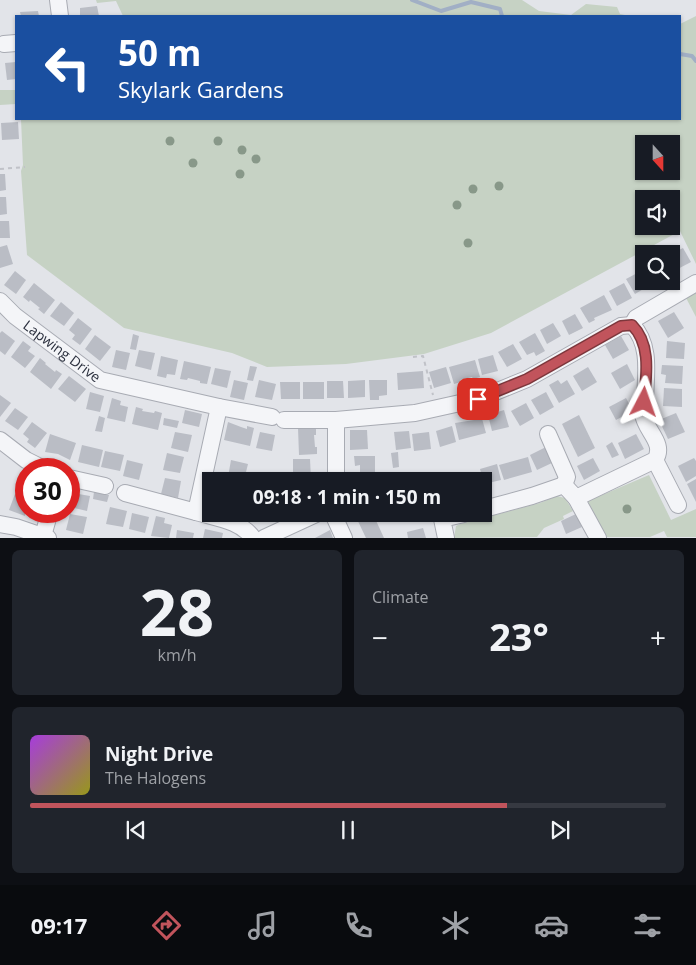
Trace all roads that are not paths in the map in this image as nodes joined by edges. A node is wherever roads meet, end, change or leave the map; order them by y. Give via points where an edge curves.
1 (58, 0) edge
2 (60, 15) edge
3 (696, 284) edge
4 (0, 301) edge
5 (632, 325) junction
6 (218, 407) junction
7 (336, 420) junction
8 (548, 434) dead end
9 (0, 440) edge
10 (23, 458) edge
11 (655, 460) junction
12 (336, 472) edge
13 (80, 481) edge
14 (104, 486) dead end
15 (564, 486) junction
16 (125, 493) dead end
17 (576, 498) junction
18 (678, 505) dead end
19 (492, 507) edge
20 (196, 512) junction
21 (299, 522) edge
22 (337, 522) edge
23 (443, 522) edge
24 (48, 523) edge
25 (0, 524) edge
26 (46, 536) edge
27 (253, 538) edge
28 (264, 538) edge
29 (344, 538) edge
30 (446, 538) edge
31 (598, 538) edge

1 - 2 street
3 - 5 street via 636,318
4 - 6 street, Lapwing Drive via 14,316 100,380
5 - 7 street, Lapwing Drive via 621,326 527,379 478,399 415,413
5 - 11 street via 644,345 643,415 658,446 659,454
6 - 7 street, Lapwing Drive via 278,419
6 - 20 street
7 - 12 street
8 - 15 street via 567,477
9 - 10 street
11 - 17 street
11 - 18 street
13 - 14 street
15 - 17 street
15 - 19 street
16 - 20 street
17 - 31 street
20 - 27 street via 238,524
21 - 28 street
22 - 29 street
23 - 30 street
24 - 26 street
25 - 26 street

